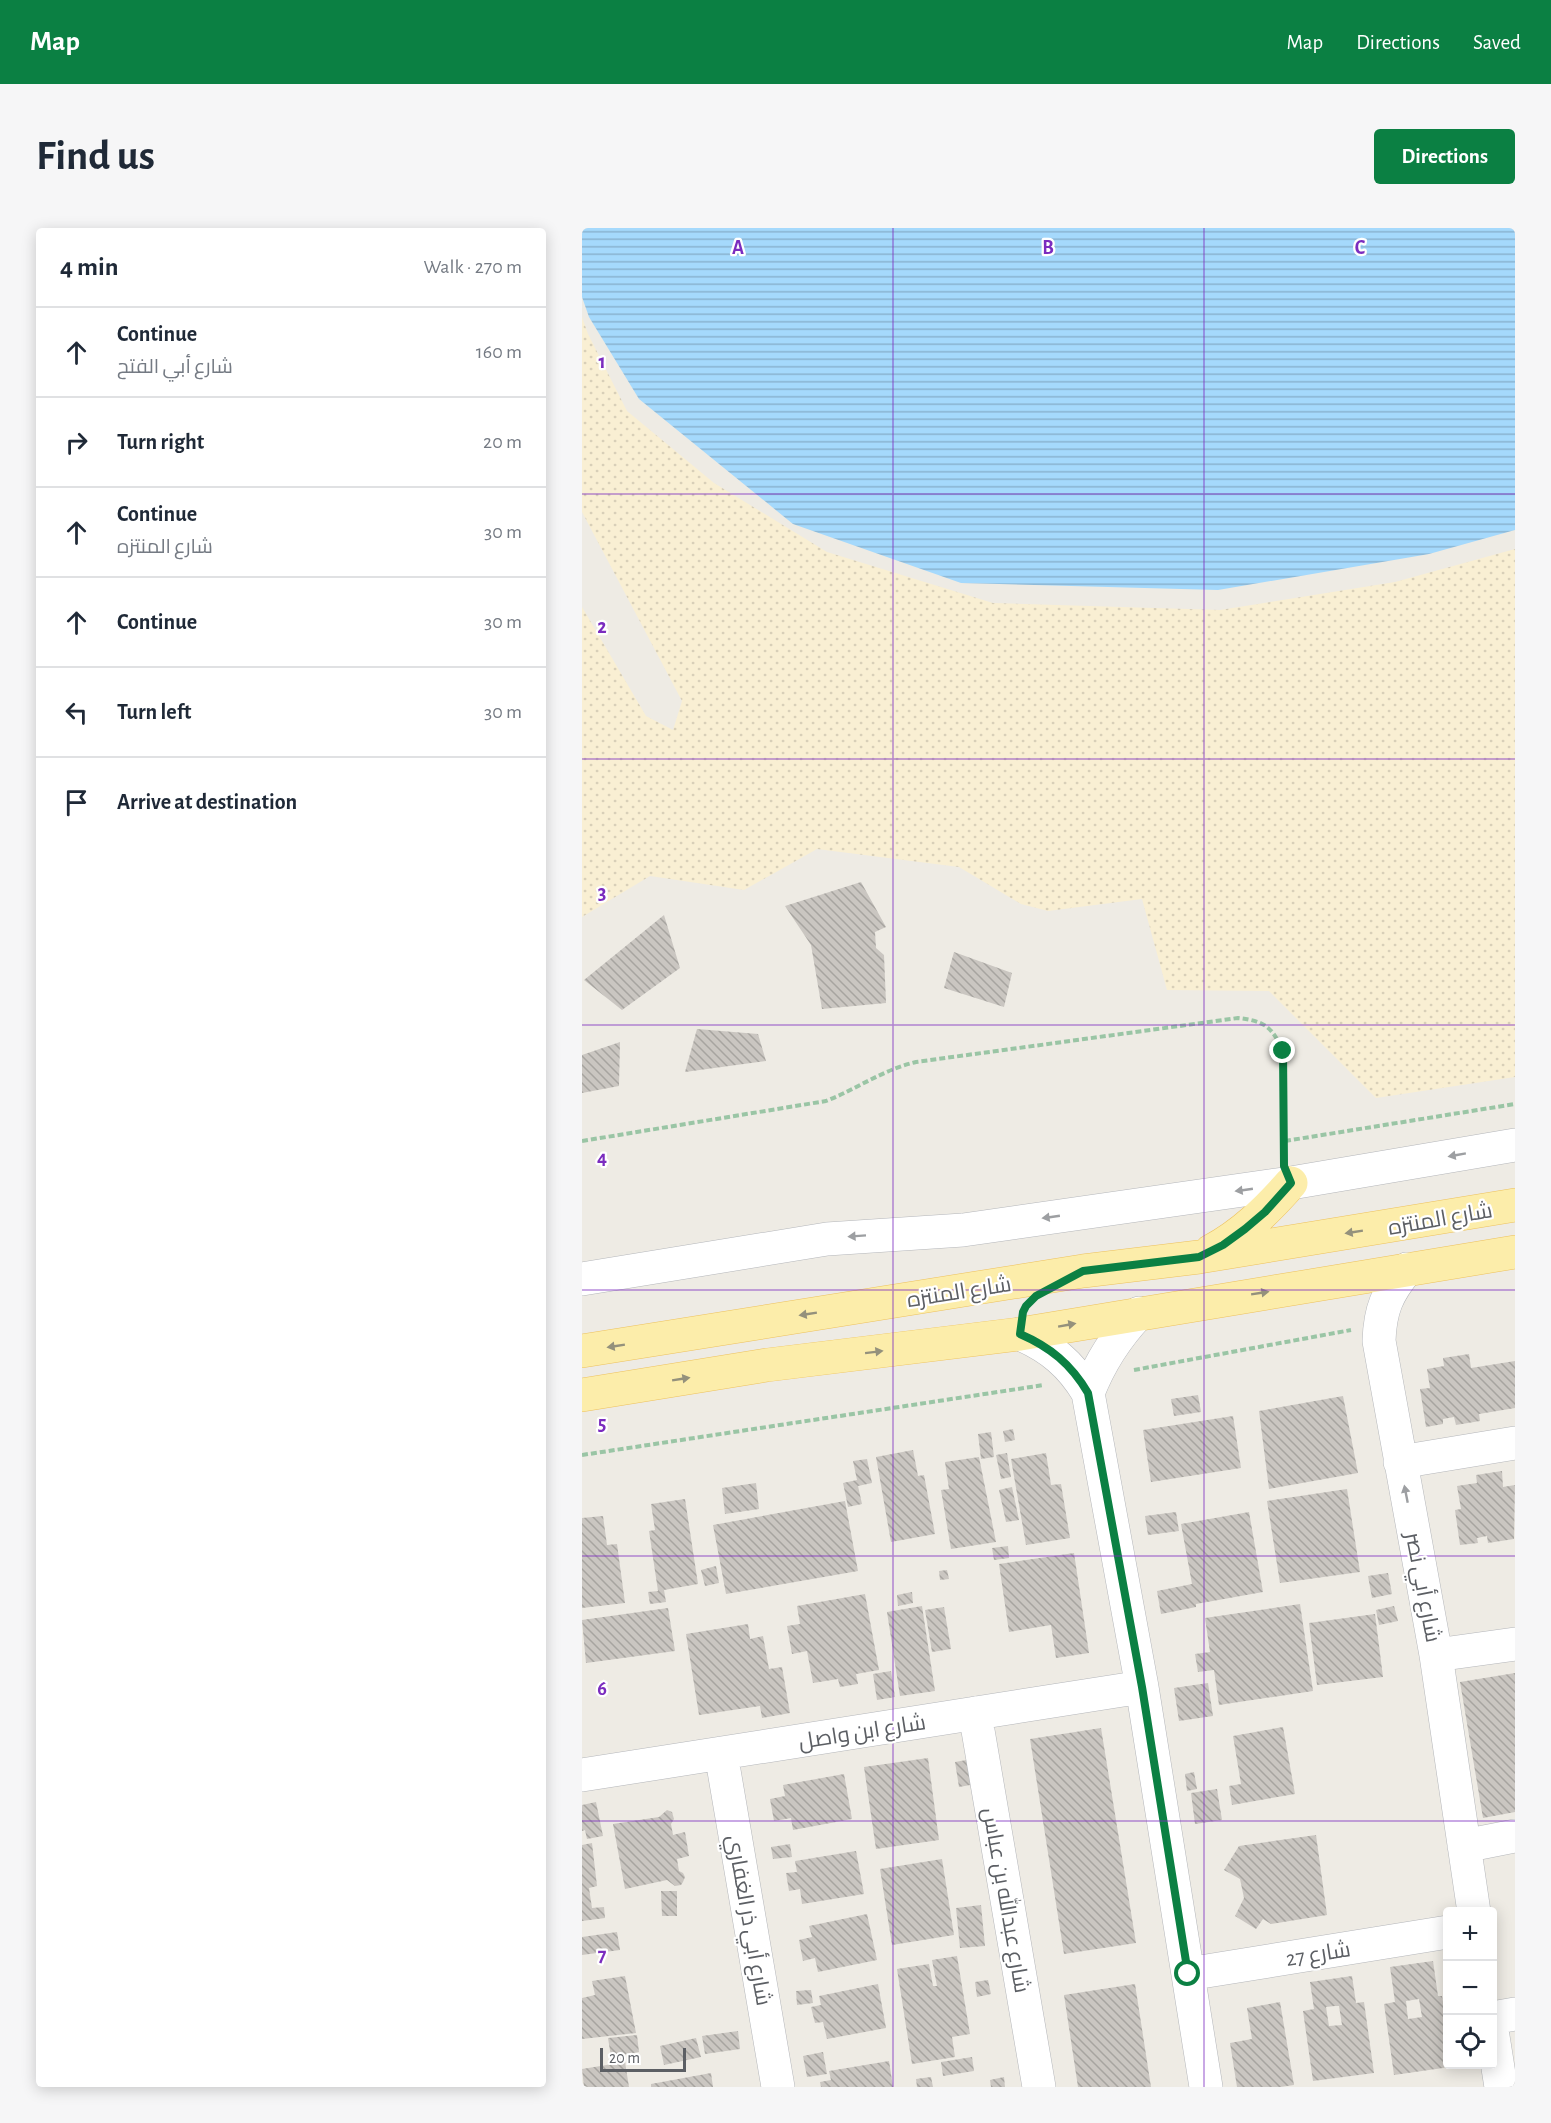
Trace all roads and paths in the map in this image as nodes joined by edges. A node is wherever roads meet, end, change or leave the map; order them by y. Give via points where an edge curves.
1 (1515, 1104) edge
2 (582, 1142) edge
3 (1285, 1142) junction
4 (1515, 1145) edge
5 (1291, 1183) junction
6 (1515, 1205) edge
7 (1515, 1252) edge
8 (1199, 1257) junction
9 (1407, 1269) junction
10 (1083, 1271) junction
11 (582, 1280) edge
12 (844, 1309) junction
13 (1139, 1313) junction
14 (1380, 1325) junction
15 (1020, 1334) junction
16 (582, 1351) edge
17 (767, 1365) junction
18 (1088, 1384) junction
19 (582, 1395) edge
20 (1515, 1443) edge
21 (582, 1455) edge
22 (1400, 1462) junction
23 (1515, 1644) edge
24 (1436, 1655) junction
25 (1142, 1687) junction
26 (975, 1713) junction
27 (721, 1753) junction
28 (582, 1775) edge
29 (1515, 1836) edge
30 (1464, 1846) junction
31 (1473, 1907) edge
32 (1443, 1933) edge
33 (1188, 1974) junction
34 (1515, 2014) edge
35 (1497, 2017) edge
36 (1497, 2062) edge
37 (778, 2087) edge
38 (1039, 2087) edge
39 (1206, 2087) edge
40 (1501, 2087) edge

1 - 3 path
2 - 3 path via 826,1101 878,1074 916,1062 1238,1018 1268,1026 1283,1051
3 - 5 path via 1284,1166
4 -> 5 street
5 - 8 main road via 1245,1229
5 -> 11 street via 963,1230 826,1239
6 -> 8 main road, شارع المنتزه
7 - 9 main road, شارع المنتزه
8 - 10 main road, شارع المنتزه
13 -> 9 main road, شارع المنتزه
9 - 14 street, شارع أبي نصر via 1385,1302
10 - 12 main road, شارع المنتزه
10 - 15 main road via 1031,1300 1023,1312
12 -> 16 main road, شارع المنتزه
12 - 17 main road via 853,1316 850,1333 786,1348
15 -> 13 main road, شارع المنتزه
13 - 18 street via 1112,1345
14 - 18 path
14 - 22 street, شارع أبي نصر via 1382,1362
17 -> 15 main road, شارع المنتزه
15 - 18 street via 1054,1352
19 -> 17 main road, شارع المنتزه
18 - 21 path
18 - 25 street
20 - 22 street
24 -> 22 street, شارع أبي نصر
23 - 24 street
24 - 30 street, شارع أبي نصر
25 - 26 street, شارع ابن واصل
25 - 33 street
26 - 27 street, شارع ابن واصل
26 - 38 street, شارع عبدالله بن عباس
27 - 28 street, شارع ابن واصل
27 - 37 street, شارع أبي ذر الغفاري
29 - 30 street
30 - 31 street, شارع أبي نصر
32 - 33 street, شارع 27
33 - 39 street
34 - 35 street
36 - 40 street

